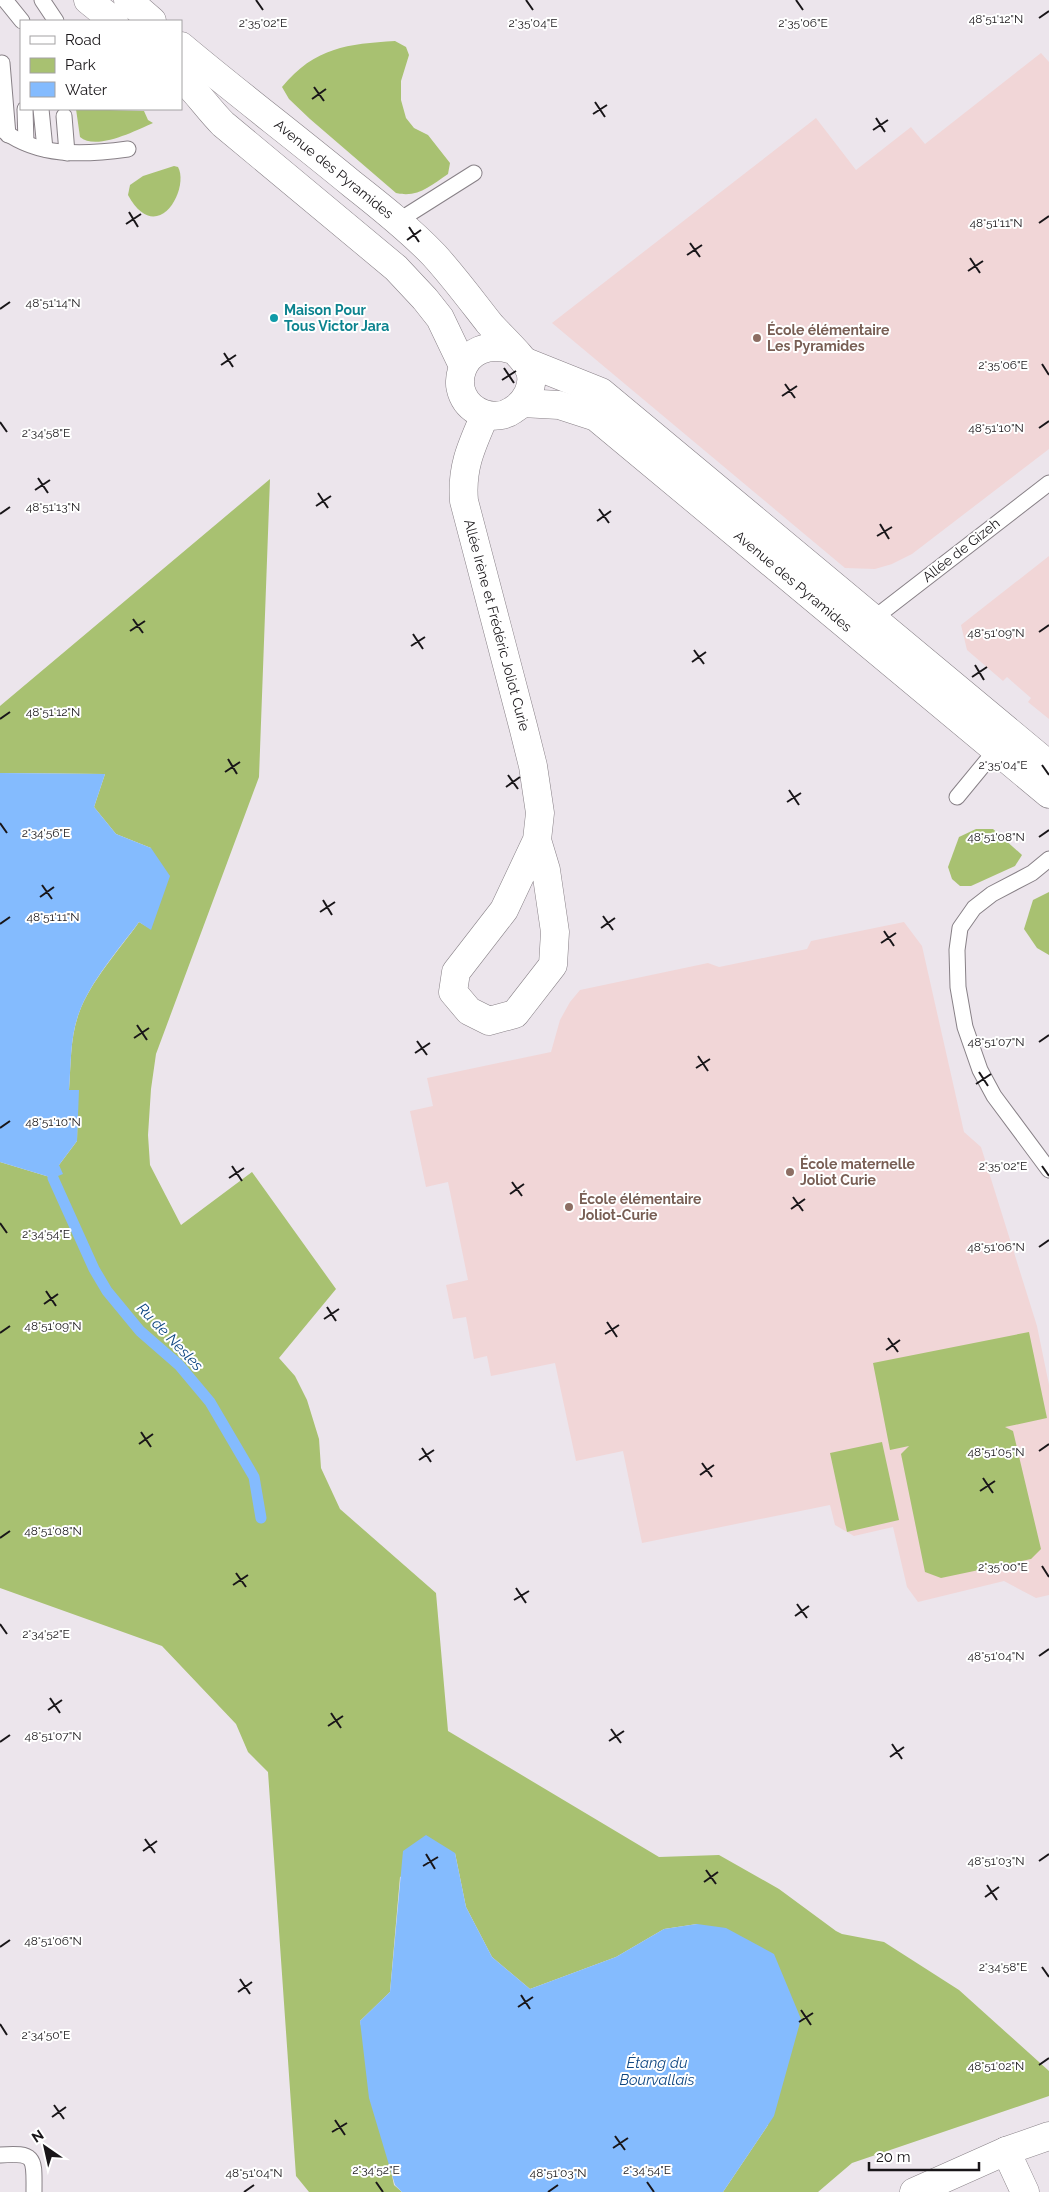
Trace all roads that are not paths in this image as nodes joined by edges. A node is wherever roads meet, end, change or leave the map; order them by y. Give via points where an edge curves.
1 (6, 0) edge
2 (42, 0) edge
3 (88, 0) edge
4 (128, 0) edge
5 (55, 20) edge
6 (113, 20) edge
7 (151, 20) edge
8 (20, 21) edge
9 (182, 47) edge
10 (2, 63) dead end
11 (186, 85) edge
12 (25, 110) edge
13 (41, 110) edge
14 (64, 116) dead end
15 (4, 132) edge
16 (26, 143) junction
17 (45, 149) junction
18 (128, 149) dead end
19 (67, 154) junction
20 (474, 173) dead end
21 (398, 221) junction
22 (519, 356) junction
23 (463, 366) junction
24 (522, 403) junction
25 (485, 414) junction
26 (1049, 483) edge
27 (874, 618) junction
28 (1003, 742) junction
29 (1049, 765) edge
30 (1049, 794) edge
31 (957, 797) dead end
32 (537, 840) junction
33 (1049, 859) edge
34 (1049, 1170) edge
35 (1049, 2136) edge
36 (1006, 2151) junction
37 (0, 2155) edge
38 (34, 2192) edge
39 (914, 2192) edge
40 (1025, 2192) edge

1 - 8 lane
2 - 5 lane
3 - 6 main road
4 - 7 main road
9 - 21 main road, Avenue des Pyramides
10 - 15 lane
11 - 23 main road via 223,124 396,268 440,318
12 - 16 lane
13 - 17 lane
14 - 19 lane
15 - 16 lane
16 - 17 lane
17 - 19 lane
18 - 19 lane
20 - 21 lane
21 - 22 main road, Avenue des Pyramides via 434,255
22 - 23 main road, Avenue des Pyramides via 501,346 491,346 480,349
22 - 24 main road, Avenue des Pyramides via 531,374 528,395
22 - 27 main road, Avenue des Pyramides via 601,392
23 - 25 main road via 461,390 474,409
24 - 25 main road via 505,414
24 - 28 main road, Avenue des Pyramides via 559,405 596,417
25 - 32 main road, Allée Irène et Frédéric Joliot Curie via 465,464 464,501 533,766 540,813
26 - 27 lane, Allée de Gizeh
27 - 28 main road, Avenue des Pyramides
28 - 29 main road, Avenue des Pyramides
28 - 30 main road, Avenue des Pyramides
28 - 31 lane
32 - 32 main road, Allée Irène et Frédéric Joliot Curie via 504,910 456,972 453,992 469,1011 489,1021 515,1014 553,965 555,932 546,870
33 - 34 lane via 974,908 960,928 957,950 958,987 965,1027 980,1070 994,1096
35 - 36 main road
36 - 39 main road
36 - 40 main road
37 - 38 lane via 21,2153 28,2157 34,2165

